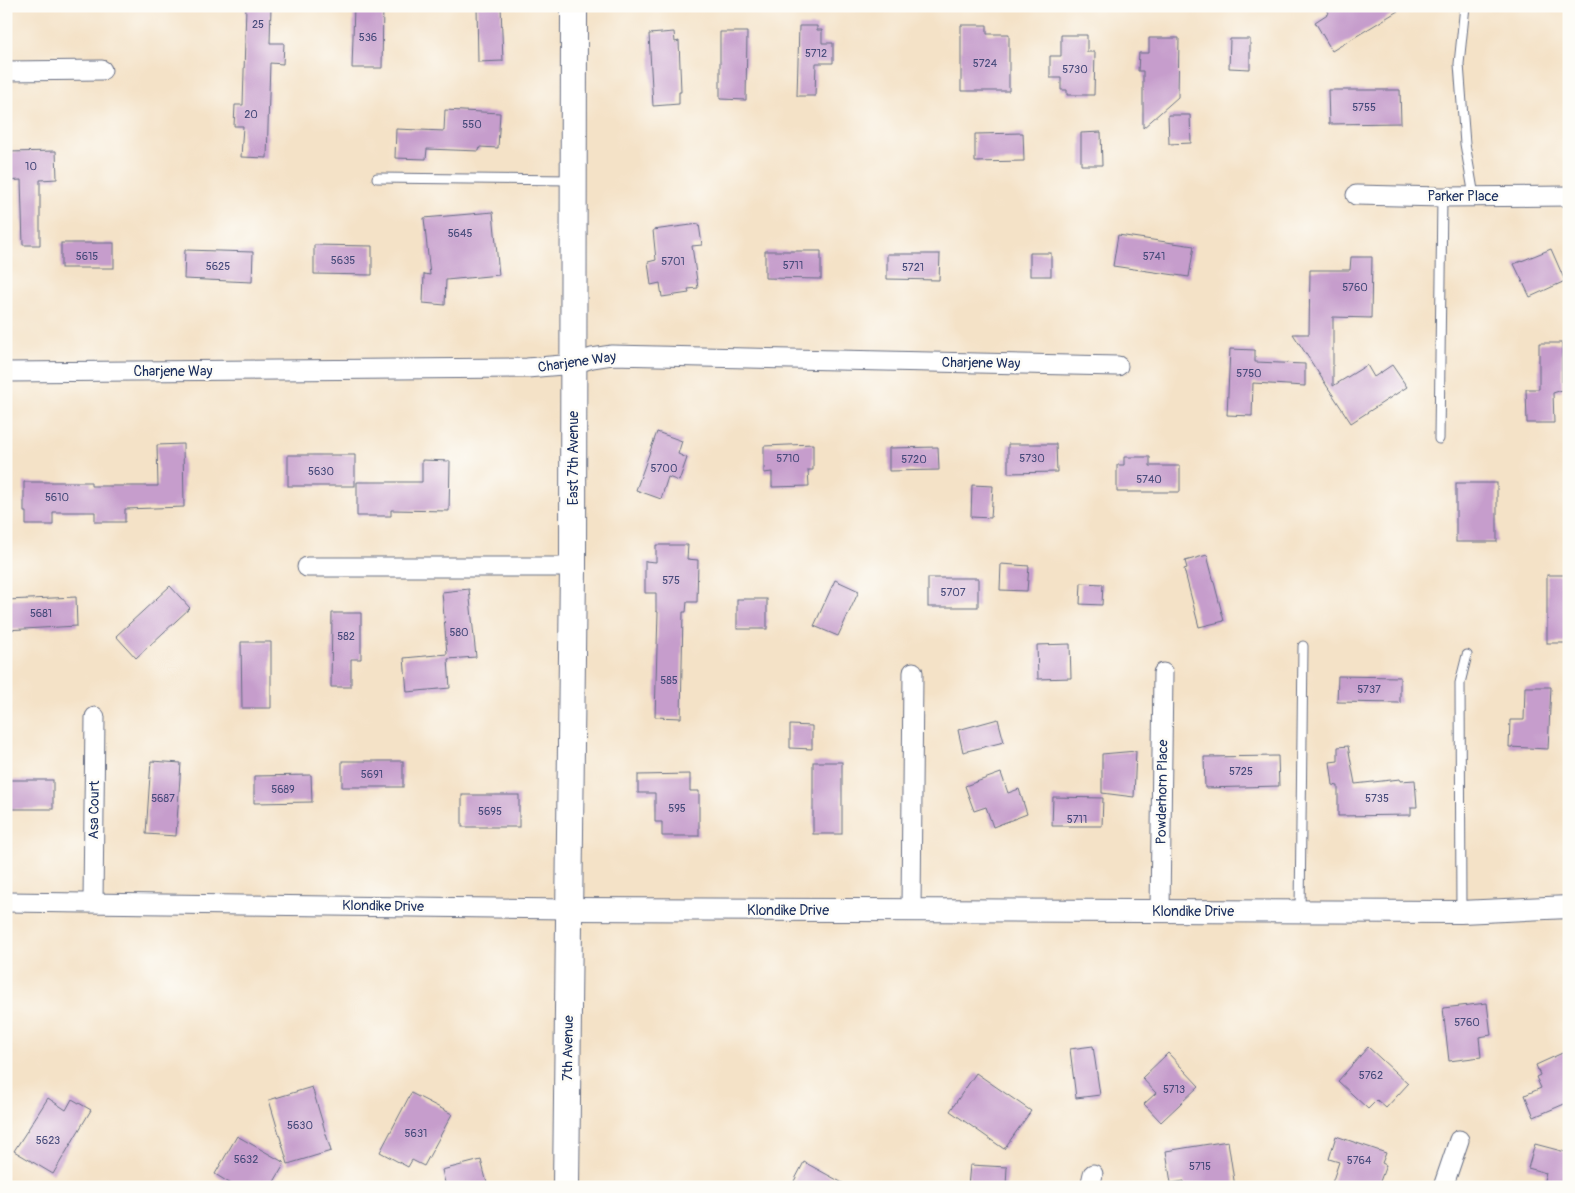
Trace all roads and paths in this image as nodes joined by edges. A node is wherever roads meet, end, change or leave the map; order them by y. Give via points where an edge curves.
1 (574, 6) edge
2 (1465, 6) edge
3 (102, 70) dead end
4 (6, 71) edge
5 (377, 178) dead end
6 (575, 180) junction
7 (1356, 195) dead end
8 (1474, 196) junction
9 (1569, 196) edge
10 (1442, 197) junction
11 (574, 364) junction
12 (1118, 366) dead end
13 (6, 372) edge
14 (1439, 439) dead end
15 (307, 567) dead end
16 (573, 567) junction
17 (1303, 646) dead end
18 (1466, 655) dead end
19 (913, 672) dead end
20 (1163, 673) dead end
21 (95, 717) dead end
22 (6, 902) edge
23 (93, 902) junction
24 (1569, 907) edge
25 (569, 909) junction
26 (911, 910) junction
27 (1160, 911) junction
28 (1300, 912) junction
29 (1461, 912) junction
30 (1460, 1140) dead end
31 (566, 1187) edge
32 (1443, 1187) edge

1 - 6 main road, East 7th Avenue
2 - 8 lane via 1460,64 1465,144
3 - 4 street
5 - 6 lane
6 - 11 main road, East 7th Avenue
7 - 10 street, Parker Place
8 - 9 street, Parker Place
8 - 10 street, Parker Place
10 - 14 lane
11 - 12 street, Charjene Way via 612,355
11 - 13 street, Charjene Way via 527,368
11 - 16 main road, East 7th Avenue
15 - 16 street
16 - 25 main road, East 7th Avenue
17 - 28 lane
18 - 29 lane via 1460,683
19 - 26 street
20 - 27 street, Powderhorn Place
21 - 23 street, Asa Court
22 - 23 street, Klondike Drive
23 - 25 street, Klondike Drive
24 - 29 street, Klondike Drive
25 - 26 street, Klondike Drive
25 - 31 main road, 7th Avenue
26 - 27 street, Klondike Drive
27 - 28 street, Klondike Drive
28 - 29 street, Klondike Drive
30 - 32 street

